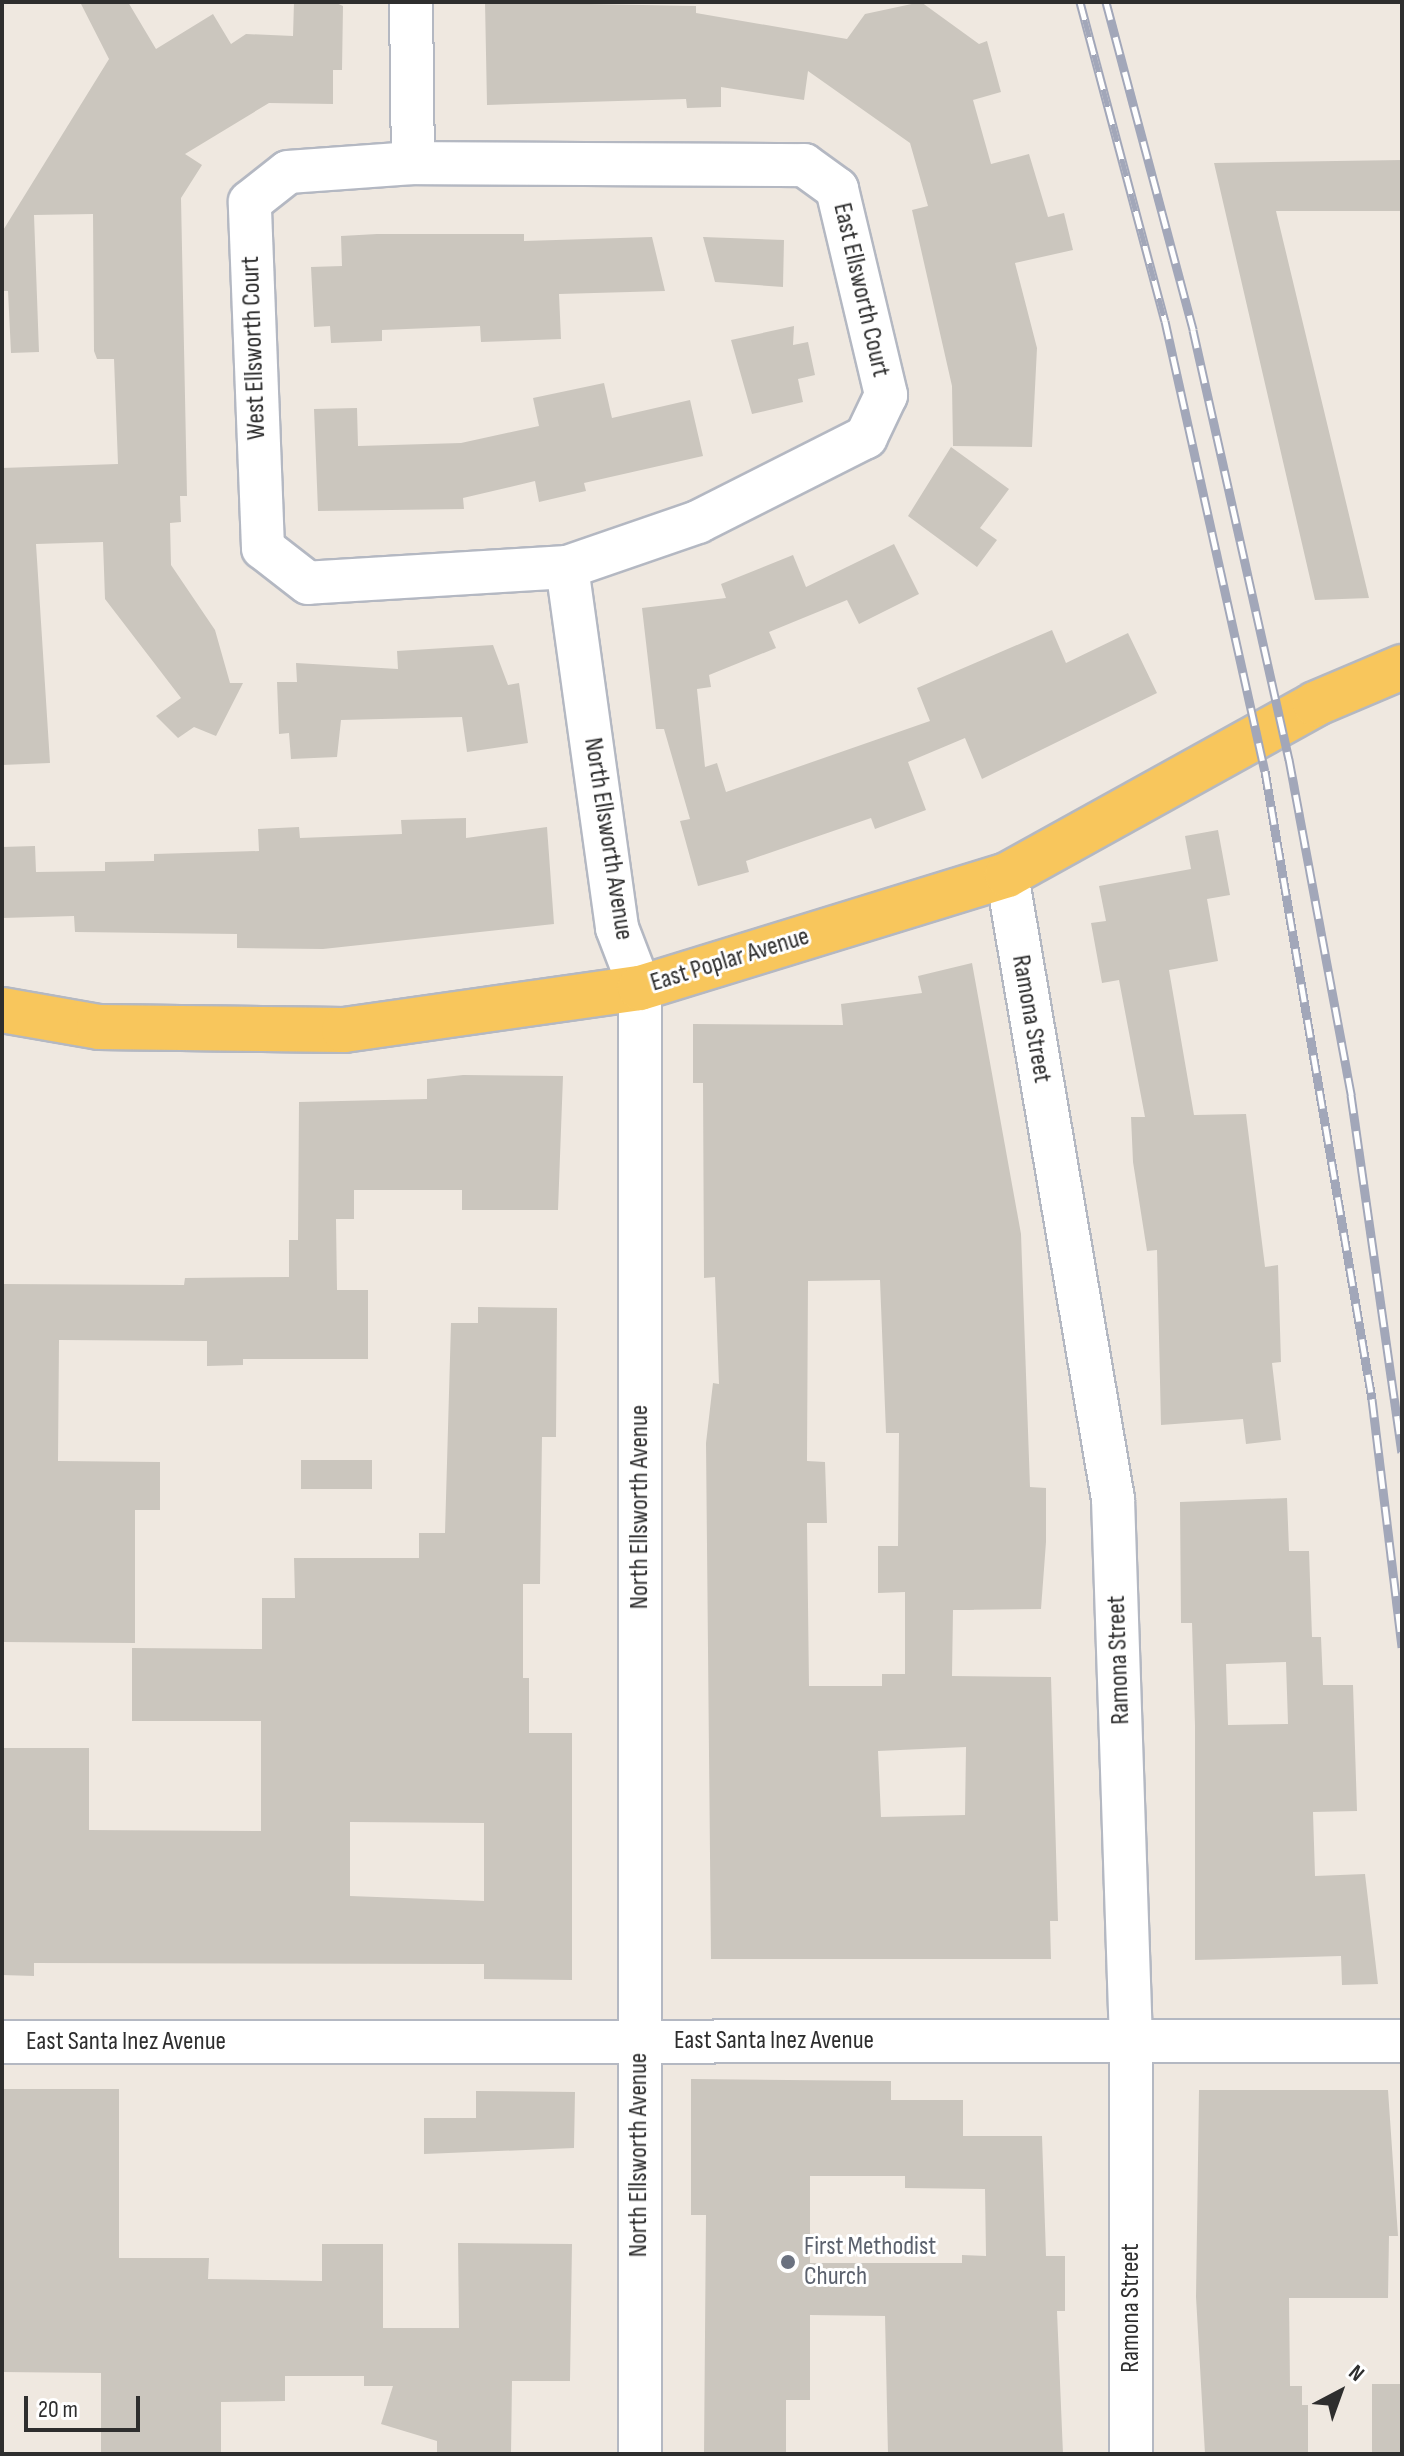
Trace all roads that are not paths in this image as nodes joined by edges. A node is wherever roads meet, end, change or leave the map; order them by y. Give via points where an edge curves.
1 (411, 2) edge
2 (413, 163) junction
3 (610, 165) joint
4 (567, 567) junction
5 (1402, 667) edge
6 (1007, 875) junction
7 (640, 988) junction
8 (2, 1010) edge
9 (639, 2041) junction
10 (1131, 2041) junction
11 (1402, 2041) edge
12 (2, 2042) edge
13 (640, 2454) edge
14 (1131, 2454) edge

1 - 2 street
2 - 3 street, West Ellsworth Court
2 - 4 street, West Ellsworth Court via 288,172 250,202 263,548 308,583
3 - 4 street, East Ellsworth Court via 804,165 837,189 886,395 866,437 698,522
4 - 7 street, North Ellsworth Avenue via 617,928
5 - 6 main road, East Poplar Avenue via 1315,704
6 - 7 main road, East Poplar Avenue
6 - 10 street, Ramona Street via 1113,1499
7 - 8 main road, East Poplar Avenue via 344,1030 99,1027
7 - 9 street, North Ellsworth Avenue
9 - 10 street, East Santa Inez Avenue
9 - 12 street, East Santa Inez Avenue
9 - 13 street, North Ellsworth Avenue
10 - 11 street, East Santa Inez Avenue
10 - 14 street, Ramona Street

